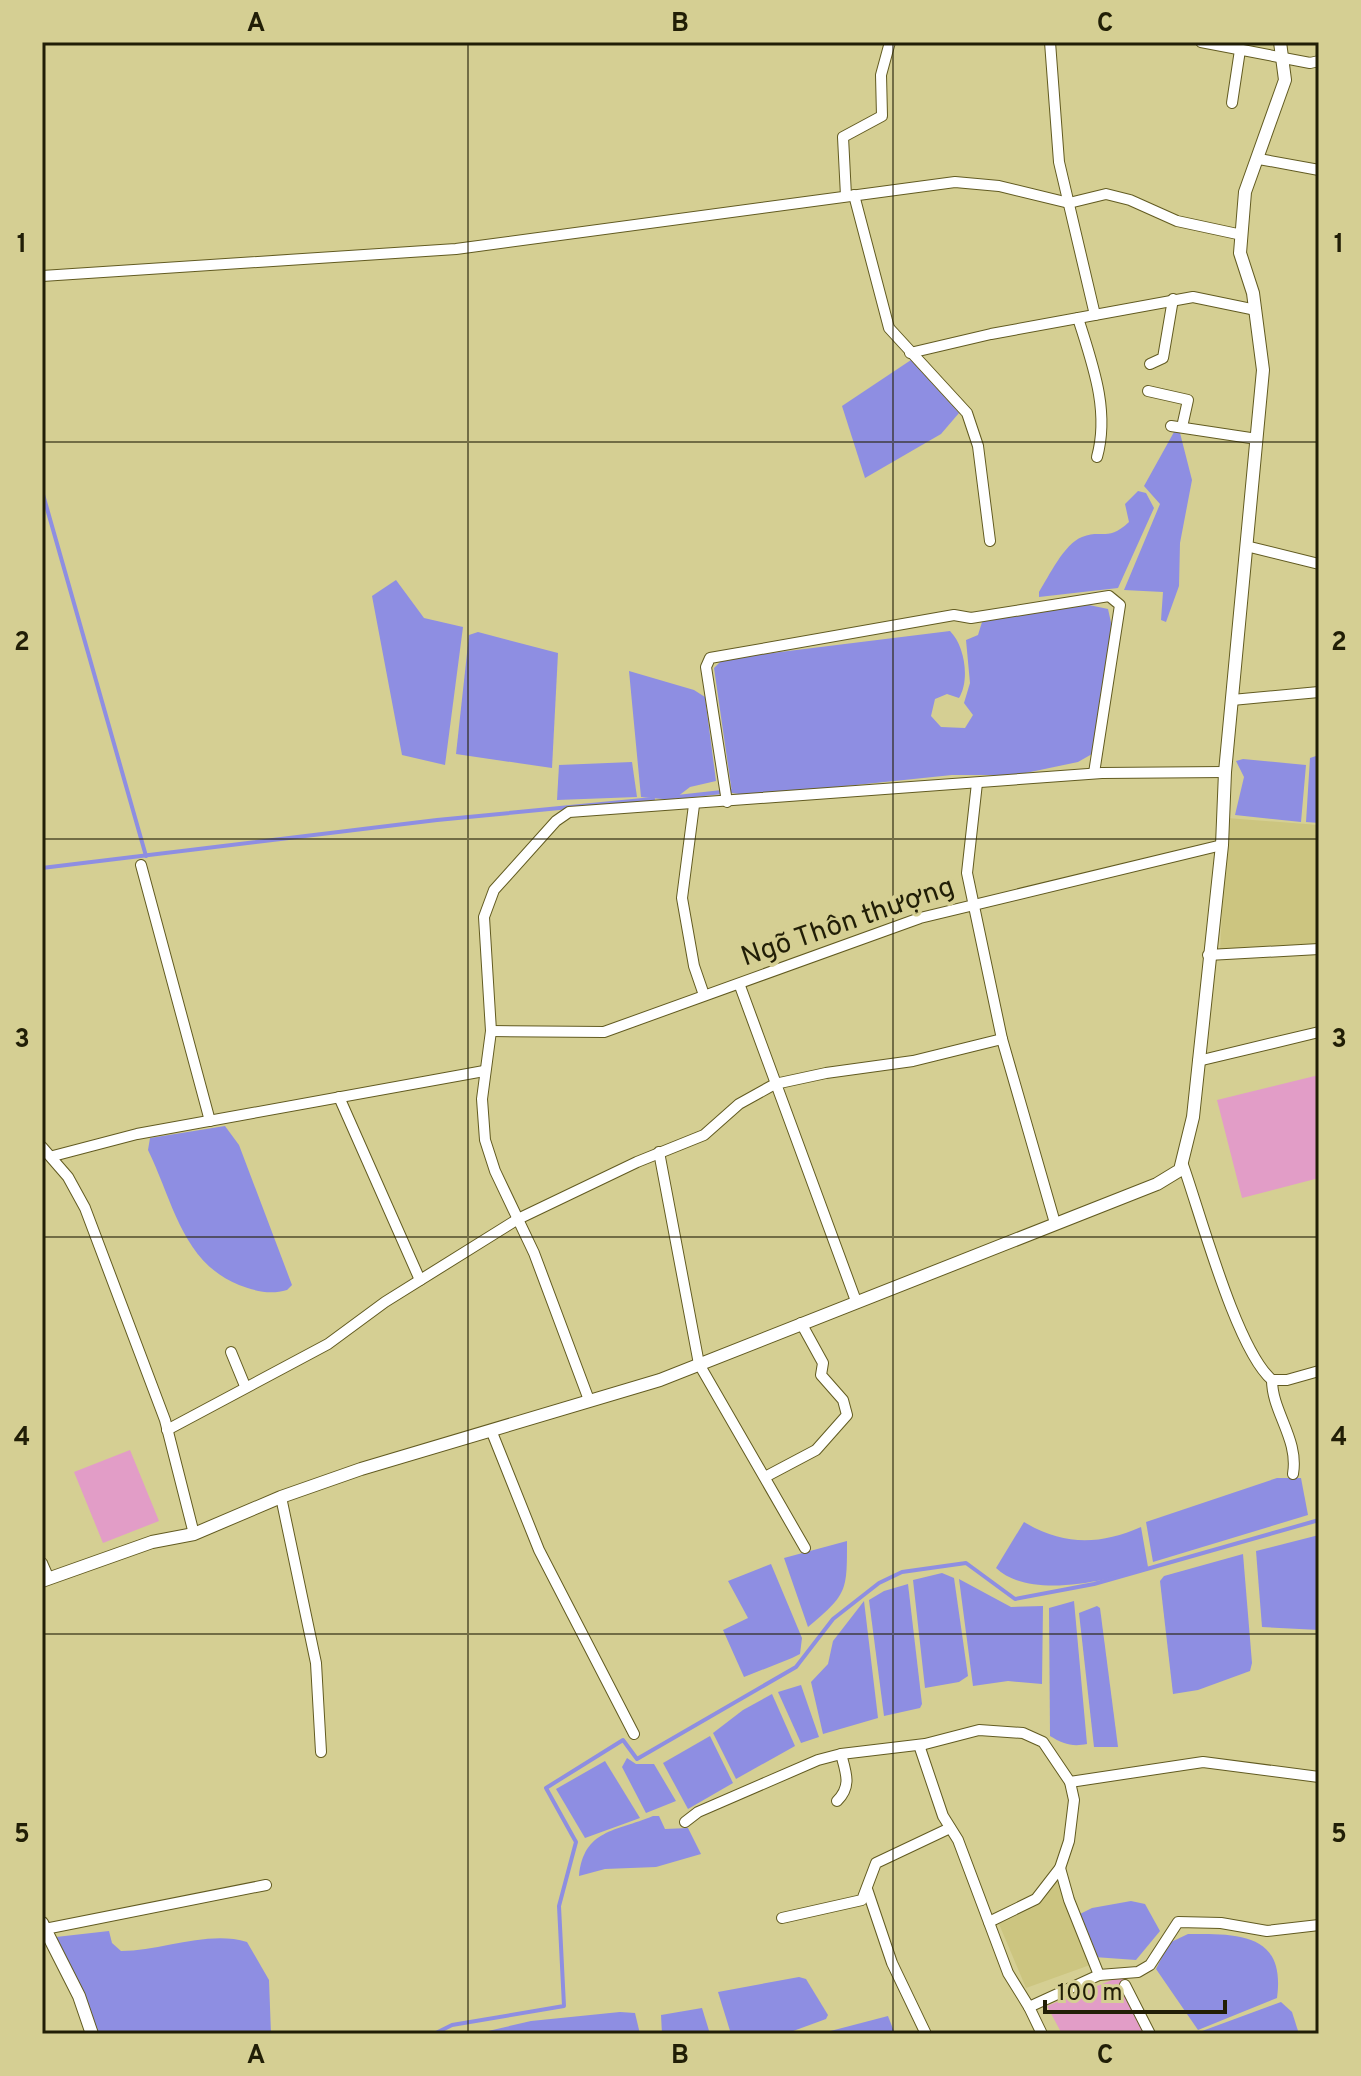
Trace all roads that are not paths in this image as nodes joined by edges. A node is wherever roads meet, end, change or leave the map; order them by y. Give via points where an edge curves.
1 (890, 42) edge
2 (1050, 42) edge
3 (1201, 42) edge
4 (1280, 42) edge
5 (1240, 50) junction
6 (1282, 58) junction
7 (1319, 61) edge
8 (1232, 103) dead end
9 (1259, 159) junction
10 (1319, 170) edge
11 (850, 196) junction
12 (1069, 203) junction
13 (1242, 235) junction
14 (42, 276) edge
15 (1173, 299) junction
16 (1256, 310) junction
17 (1095, 315) junction
18 (1078, 318) junction
19 (910, 353) junction
20 (1150, 364) dead end
21 (1148, 391) dead end
22 (1257, 439) junction
23 (1097, 457) dead end
24 (990, 541) dead end
25 (1246, 546) junction
26 (1319, 564) edge
27 (1319, 692) edge
28 (1232, 700) junction
29 (1225, 772) junction
30 (1094, 773) junction
31 (977, 783) junction
32 (727, 802) junction
33 (694, 805) junction
34 (1222, 845) junction
35 (141, 865) dead end
36 (976, 904) junction
37 (1319, 949) edge
38 (1208, 955) junction
39 (740, 986) junction
40 (704, 995) junction
41 (491, 1031) junction
42 (1319, 1032) edge
43 (1002, 1039) junction
44 (1198, 1061) junction
45 (484, 1071) junction
46 (775, 1084) junction
47 (339, 1097) junction
48 (210, 1121) junction
49 (42, 1147) edge
50 (659, 1152) junction
51 (53, 1156) junction
52 (1182, 1162) junction
53 (518, 1219) junction
54 (1055, 1223) junction
55 (420, 1280) junction
56 (856, 1301) junction
57 (801, 1323) junction
58 (231, 1352) dead end
59 (699, 1364) junction
60 (1319, 1371) edge
61 (1272, 1380) junction
62 (245, 1386) junction
63 (589, 1400) junction
64 (167, 1430) junction
65 (491, 1430) junction
66 (1293, 1474) dead end
67 (765, 1477) junction
68 (281, 1497) junction
69 (194, 1534) junction
70 (805, 1548) dead end
71 (42, 1563) edge
72 (46, 1580) edge
73 (634, 1734) dead end
74 (919, 1745) junction
75 (321, 1752) dead end
76 (841, 1754) junction
77 (1319, 1777) edge
78 (1070, 1782) junction
79 (837, 1801) dead end
80 (685, 1822) dead end
81 (950, 1828) junction
82 (1060, 1868) junction
83 (266, 1885) dead end
84 (867, 1889) junction
85 (782, 1918) dead end
86 (989, 1922) junction
87 (1319, 1925) edge
88 (43, 1926) edge
89 (1099, 1975) junction
90 (1125, 1985) dead end
91 (1029, 2007) junction
92 (92, 2034) edge
93 (926, 2034) edge
94 (1042, 2034) edge
95 (1150, 2034) edge

1 - 11 street via 881,75 882,116 842,140
2 - 12 street via 1059,162
3 - 5 street
4 - 6 street
5 - 6 street
5 - 8 street
6 - 7 street
6 - 9 street via 1285,80
9 - 10 street
9 - 13 street via 1245,192
11 - 12 street via 955,182 999,186
11 - 14 street via 456,249
11 - 19 street via 889,328
12 - 13 street via 1106,194 1177,221
12 - 17 street
13 - 16 street via 1240,253
15 - 16 street via 1193,297
15 - 17 street
15 - 20 street via 1163,358
16 - 22 street via 1263,370
17 - 18 street
18 - 19 street
18 - 23 street via 1103,417
19 - 24 street via 967,413 978,446
21 - 22 street via 1188,400 1176,427
22 - 25 street
25 - 26 street
25 - 28 street
27 - 28 street
28 - 29 street
29 - 30 street
29 - 34 street
30 - 31 street
30 - 32 street via 1120,605 1109,596 971,618 954,615 710,658 706,667
31 - 32 street
31 - 36 street via 967,873
32 - 33 street
33 - 40 street via 682,898
33 - 41 street via 569,812 494,890 484,917
34 - 36 street, Ngõ Thôn thượng
34 - 38 street
35 - 48 street
36 - 39 street, Ngõ Thôn thượng via 920,918
36 - 43 street
37 - 38 street
38 - 44 street
39 - 40 street, Ngõ Thôn thượng
39 - 46 street
40 - 41 street, Ngõ Thôn thượng via 604,1032
41 - 45 street
42 - 44 street
43 - 46 street via 913,1061
43 - 54 street
44 - 52 street
45 - 47 street
45 - 53 street via 485,1140
46 - 50 street via 739,1104 704,1135
46 - 56 street
47 - 48 street
47 - 55 street
48 - 51 street
49 - 51 street
50 - 53 street
50 - 59 street
51 - 64 street via 85,1208
52 - 54 street via 1180,1170 1157,1184
52 - 61 street via 1243,1339
53 - 55 street
53 - 63 street
54 - 56 street
55 - 62 street via 328,1344
56 - 57 street
57 - 59 street
57 - 67 street via 823,1363 821,1375 843,1400 847,1415 816,1450
58 - 62 street
59 - 63 street
59 - 67 street
60 - 61 street
61 - 66 street via 1291,1434
62 - 64 street
63 - 65 street
64 - 69 street
65 - 68 street
65 - 73 street via 539,1550
67 - 70 street
68 - 69 street
68 - 75 street via 316,1663
69 - 72 street via 152,1542
71 - 72 street
74 - 76 street
74 - 78 street via 979,1730 1023,1733 1043,1742
74 - 81 street
76 - 79 street via 848,1780
76 - 80 street
77 - 78 street via 1203,1762
78 - 82 street via 1071,1827
81 - 84 street via 876,1863
81 - 86 street
82 - 86 street via 1036,1899
82 - 89 street
83 - 88 street
84 - 85 street via 862,1900
84 - 93 street via 892,1963
86 - 91 street via 1008,1973
87 - 89 street via 1267,1931 1178,1922 1150,1965 1138,1972
88 - 92 street
89 - 91 street
90 - 95 street
91 - 94 street

